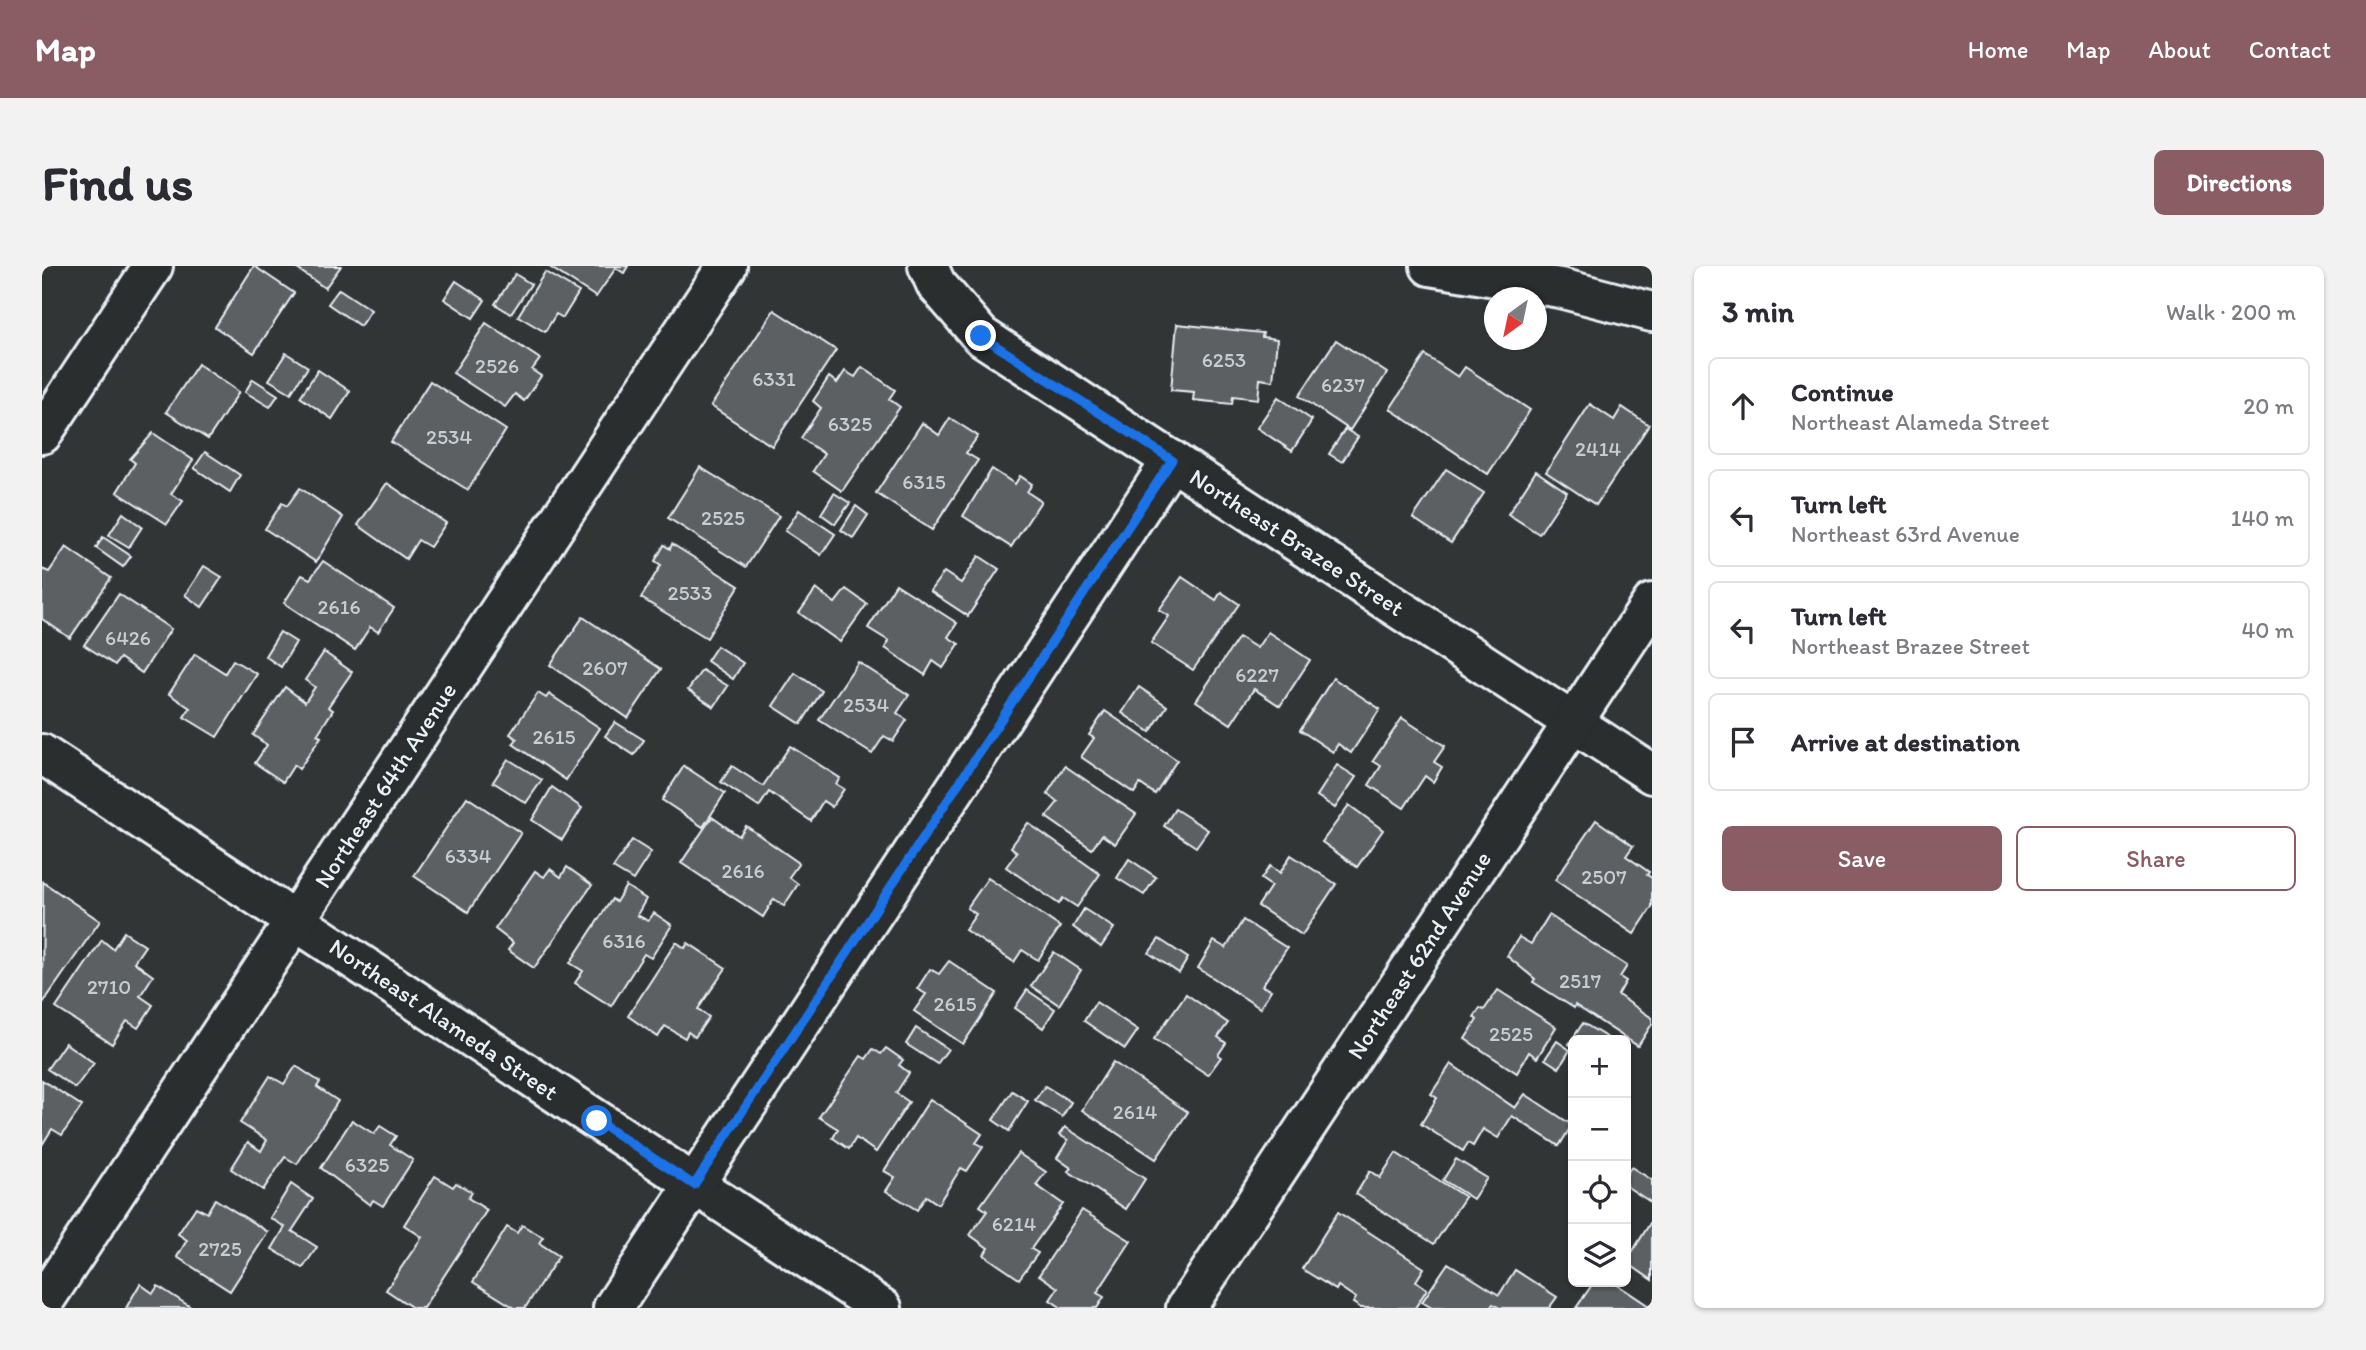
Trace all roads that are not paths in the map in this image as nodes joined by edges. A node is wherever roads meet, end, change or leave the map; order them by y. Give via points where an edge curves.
1 (153, 266) edge
2 (727, 266) edge
3 (928, 266) edge
4 (1430, 266) edge
5 (1652, 312) edge
6 (42, 434) edge
7 (1172, 460) junction
8 (1652, 603) edge
9 (1573, 721) junction
10 (42, 754) edge
11 (1652, 774) edge
12 (296, 921) junction
13 (694, 1185) junction
14 (42, 1304) edge
15 (613, 1308) edge
16 (882, 1308) edge
17 (1186, 1308) edge

1 - 6 street
2 - 12 street, Northeast 64th Avenue
3 - 7 street, Northeast Brazee Street via 936,284 981,336
4 - 5 street via 1560,288
7 - 9 street, Northeast Brazee Street
7 - 13 street
8 - 9 street, Northeast 62nd Avenue
9 - 11 street, Northeast Brazee Street
9 - 17 street, Northeast 62nd Avenue
10 - 12 street, Northeast Alameda Street
12 - 13 street, Northeast Alameda Street
12 - 14 street, Northeast 64th Avenue
13 - 15 street
13 - 16 street, Northeast Alameda Street

